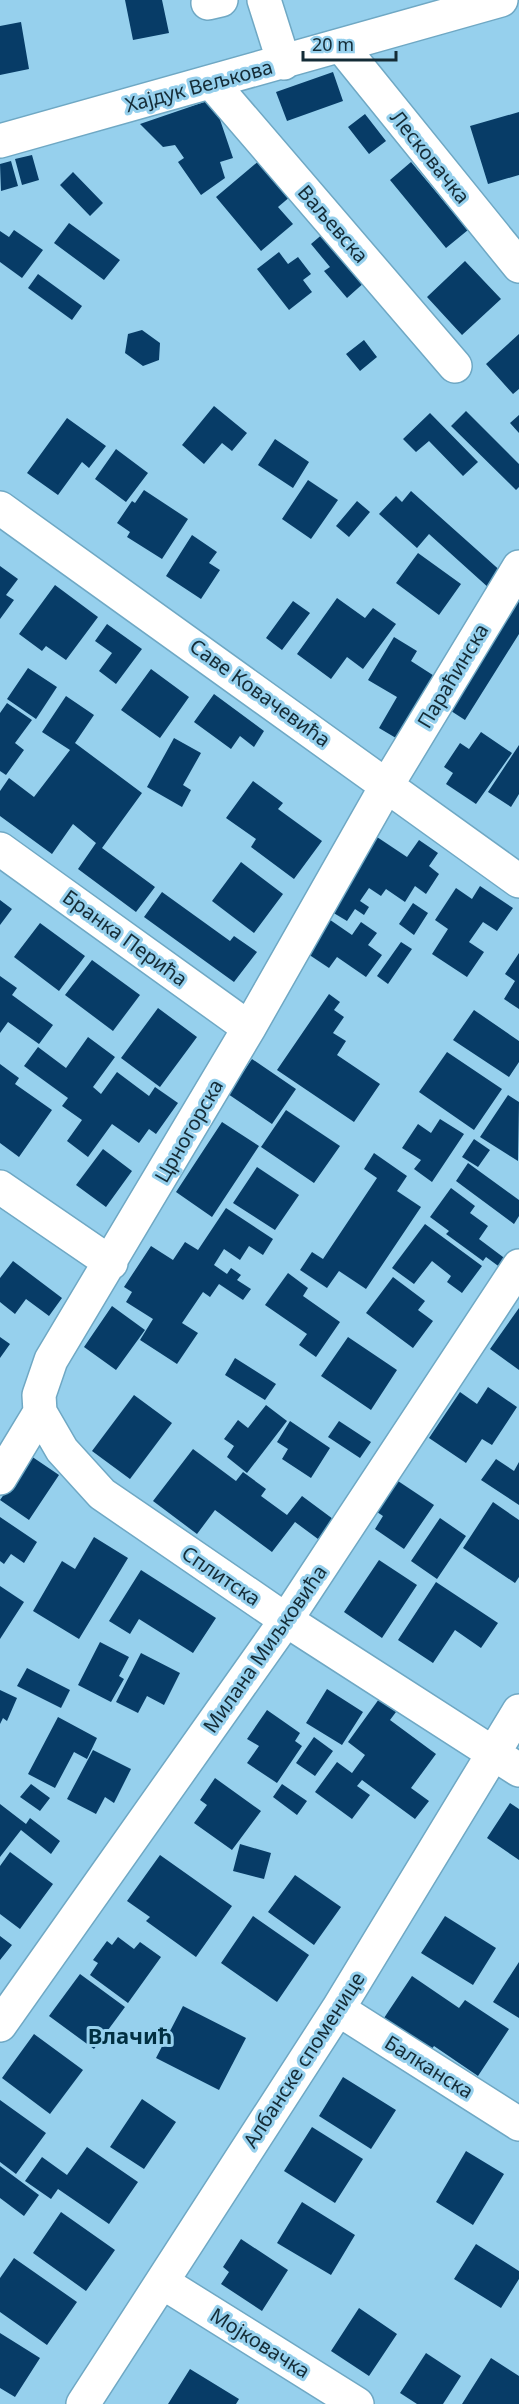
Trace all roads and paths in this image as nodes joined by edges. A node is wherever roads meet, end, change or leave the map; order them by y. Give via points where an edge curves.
1 (264, 0) edge
2 (501, 0) edge
3 (464, 5) edge
4 (342, 47) junction
5 (284, 63) junction
6 (212, 82) junction
7 (0, 141) edge
8 (514, 253) edge
9 (455, 366) dead end
10 (0, 508) edge
11 (519, 567) edge
12 (387, 785) junction
13 (0, 849) edge
14 (519, 881) edge
15 (249, 1028) junction
16 (0, 1187) edge
17 (111, 1263) junction
18 (519, 1266) edge
19 (40, 1412) junction
20 (0, 1478) edge
21 (286, 1620) junction
22 (519, 1711) edge
23 (506, 1762) edge
24 (338, 2009) junction
25 (0, 2025) edge
26 (519, 2124) edge
27 (162, 2282) junction
28 (83, 2404) edge
29 (357, 2404) edge

1 - 5 street
2 - 3 street, Хајдук Вељкова
3 - 4 street, Хајдук Вељкова
4 - 5 street, Хајдук Вељкова
4 - 8 street, Лесковачка
5 - 6 street, Хајдук Вељкова
6 - 7 street, Хајдук Вељкова
6 - 9 street, Ваљевска
10 - 12 street, Саве Ковачевића
11 - 12 street, Параћинска
12 - 14 street, Саве Ковачевића
12 - 15 street, Црногорска
13 - 15 street, Бранка Перића
15 - 17 street, Црногорска
16 - 17 street
17 - 19 street, Црногорска via 51,1360 39,1395
18 - 21 street, Милана Миљковића
19 - 20 street, Црногорска
19 - 21 street, Сплитска via 62,1450 102,1494
21 - 23 street, Сплитска
21 - 25 street, Милана Миљковића
22 - 23 street, Албанске споменице
23 - 24 street, Албанске споменице
24 - 26 street, Балканска
24 - 27 street, Албанске споменице
27 - 28 street, Албанске споменице
27 - 29 street, Мојковачка

